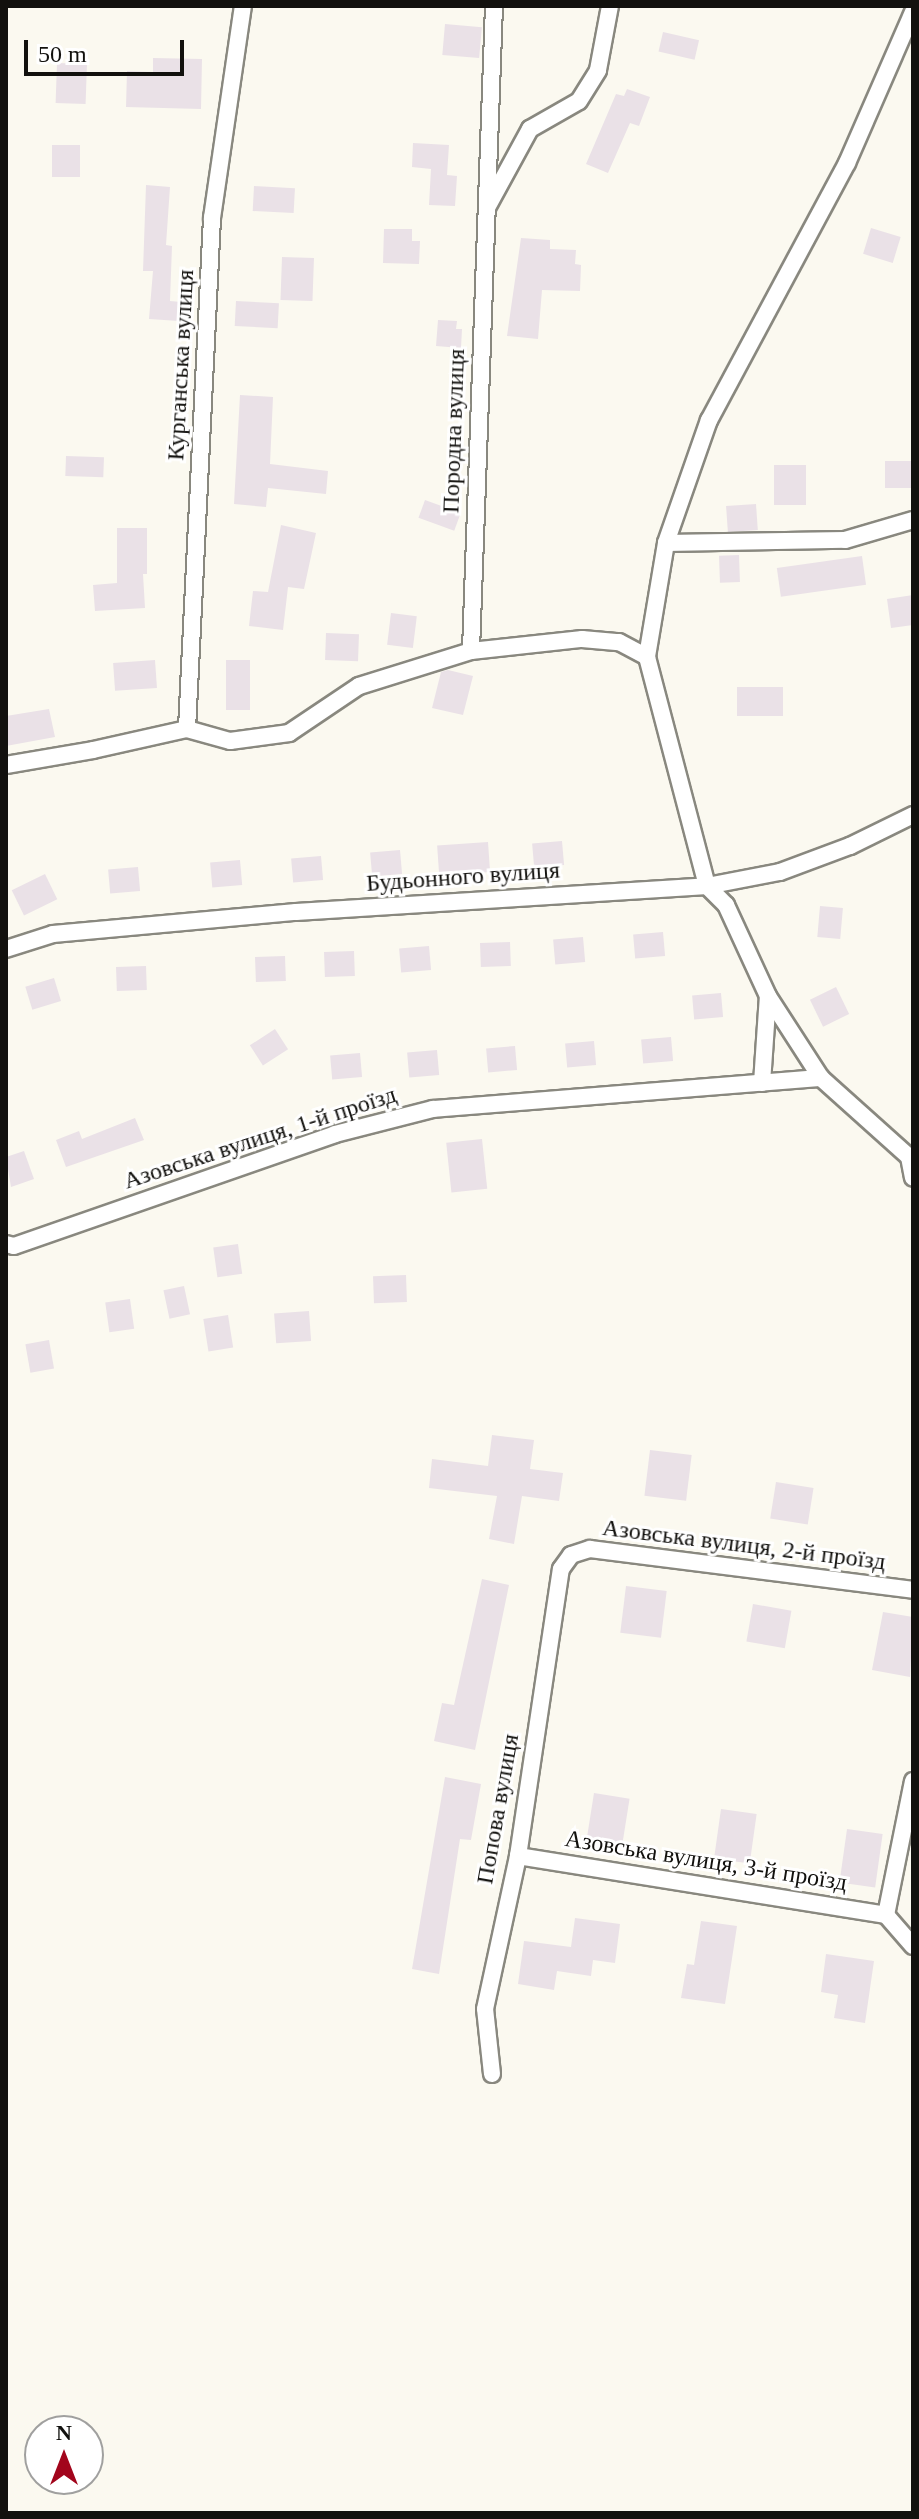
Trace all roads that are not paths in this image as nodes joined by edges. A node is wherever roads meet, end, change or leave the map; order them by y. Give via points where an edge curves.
1 (243, 6) edge
2 (494, 6) edge
3 (610, 6) edge
4 (913, 12) edge
5 (486, 211) junction
6 (913, 520) edge
7 (666, 543) junction
8 (471, 651) junction
9 (647, 657) junction
10 (187, 729) junction
11 (6, 765) edge
12 (913, 815) edge
13 (707, 886) junction
14 (6, 949) edge
15 (768, 996) junction
16 (821, 1078) junction
17 (762, 1083) junction
18 (913, 1178) edge
19 (6, 1244) edge
20 (571, 1555) joint
21 (913, 1590) edge
22 (913, 1781) edge
23 (518, 1856) junction
24 (886, 1915) junction
25 (913, 1946) edge
26 (492, 2074) dead end

1 - 10 street, Курганська вулиця via 212,218
2 - 5 street, Породна вулиця
3 - 5 street, Породна вулиця via 598,70 579,101 530,129
4 - 7 street via 847,163 709,420
5 - 8 street, Породна вулиця
6 - 7 street via 845,540
7 - 9 street
8 - 9 street via 582,639 619,642
8 - 10 street via 359,686 289,733 230,741
9 - 13 street
10 - 11 street
12 - 13 street, Будьонного вулиця via 780,872
13 - 14 street, Будьонного вулиця via 296,912 53,934
13 - 15 street via 726,905
15 - 16 street
15 - 17 street
16 - 17 street, Азовська вулиця, 1-й проїзд
16 - 18 street via 909,1157
17 - 19 street, Азовська вулиця, 1-й проїзд via 433,1109 335,1134 14,1246
20 - 21 street, Азовська вулиця, 2-й проїзд via 590,1549
20 - 23 street, Попова вулиця via 561,1569
22 - 24 street
23 - 24 street, Азовська вулиця, 3-й проїзд
23 - 26 street, Попова вулиця via 485,2009
24 - 25 street

